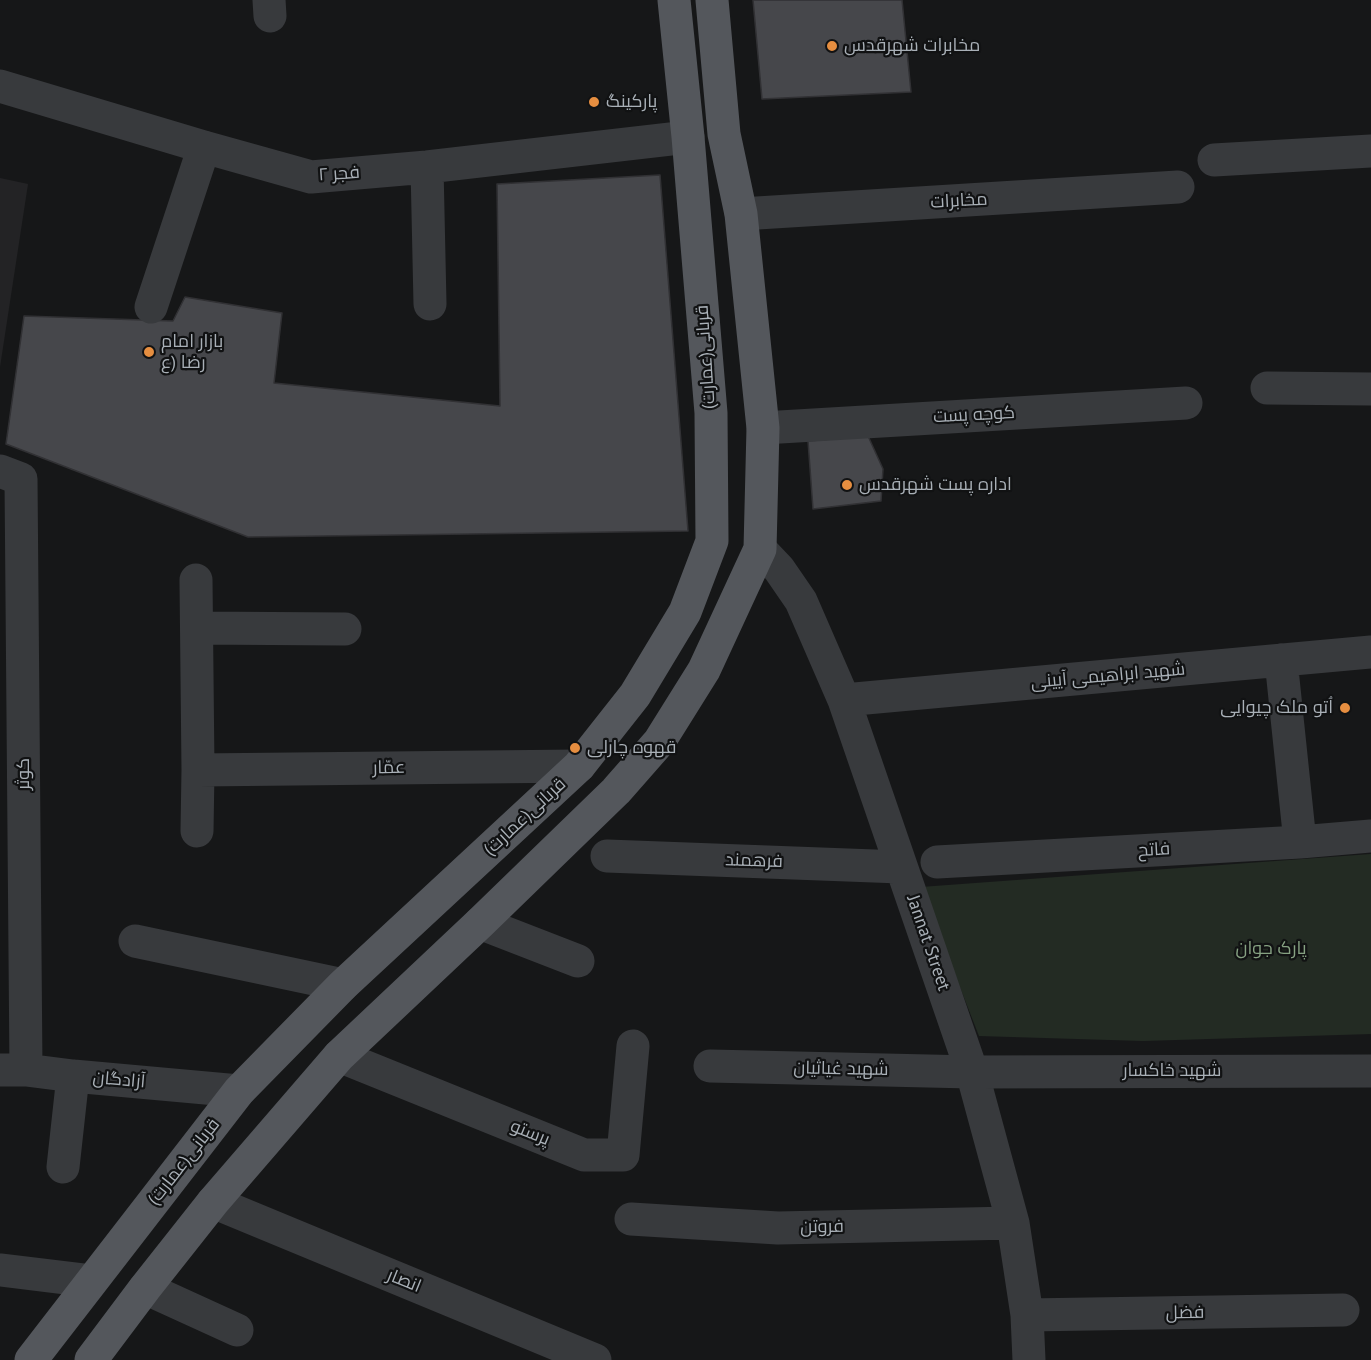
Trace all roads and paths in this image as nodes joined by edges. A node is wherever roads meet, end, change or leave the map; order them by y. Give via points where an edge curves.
1 (674, 0) edge
2 (712, 0) edge
3 (0, 86) edge
4 (724, 134) junction
5 (688, 137) junction
6 (204, 147) junction
7 (1371, 151) edge
8 (1214, 160) dead end
9 (427, 167) junction
10 (1178, 188) dead end
11 (741, 214) junction
12 (430, 304) dead end
13 (151, 307) dead end
14 (1267, 388) dead end
15 (1371, 389) edge
16 (1186, 403) dead end
17 (763, 428) junction
18 (11, 475) edge
19 (712, 541) junction
20 (760, 549) junction
21 (196, 580) dead end
22 (197, 627) junction
23 (345, 629) dead end
24 (1371, 652) edge
25 (1281, 660) junction
26 (844, 700) junction
27 (579, 766) junction
28 (198, 770) junction
29 (197, 831) dead end
30 (1371, 836) edge
31 (1300, 842) junction
32 (607, 856) dead end
33 (937, 862) dead end
34 (901, 867) junction
35 (480, 923) junction
36 (135, 941) dead end
37 (578, 961) dead end
38 (343, 985) junction
39 (633, 1046) dead end
40 (339, 1056) junction
41 (710, 1066) dead end
42 (13, 1070) edge
43 (1371, 1071) edge
44 (972, 1072) junction
45 (73, 1076) junction
46 (239, 1091) junction
47 (63, 1167) dead end
48 (213, 1202) junction
49 (630, 1219) dead end
50 (1013, 1223) junction
51 (0, 1270) edge
52 (91, 1281) junction
53 (145, 1288) junction
54 (1343, 1310) dead end
55 (1027, 1315) junction
56 (237, 1330) dead end
57 (31, 1360) edge
58 (91, 1360) edge
59 (596, 1360) edge
60 (1029, 1360) edge

1 - 5 main road, (عمارت)قربانی
2 - 4 main road
3 - 6 street, فجر ۲
4 - 5 main road
4 - 11 main road
5 - 9 street, فجر ۲
5 - 19 main road, (عمارت)قربانی via 711,413
6 - 9 street, فجر ۲ via 311,177
6 - 13 street
7 - 8 street
9 - 12 street
10 - 11 street, مخابرات
11 - 17 main road
14 - 15 street
16 - 17 street, کوچه پست
17 - 20 main road
18 - 42 street, کوثر
19 - 20 main road
19 - 27 main road, (عمارت)قربانی via 685,612 635,695
20 - 26 street, Jannat Street via 801,601
20 - 35 main road via 704,670 659,742 616,791
21 - 22 street
22 - 23 street
22 - 28 street
24 - 25 street, شهید ابراهیمی آیینی
25 - 26 street, شهید ابراهیمی آیینی
25 - 31 street
26 - 34 street, Jannat Street
27 - 28 street, عمّار
27 - 38 main road, (عمارت)قربانی
28 - 29 street
30 - 31 street, فاتح
31 - 33 street, فاتح
32 - 34 street, فرهمند
34 - 44 street, Jannat Street
35 - 37 street
35 - 40 main road
36 - 38 street
38 - 46 main road, (عمارت)قربانی
39 - 40 street, پرستو via 623,1155 584,1155
40 - 48 main road
41 - 44 street, شهید غیاثیان
42 - 45 street, آزادگان
43 - 44 street, شهید خاکسار
44 - 50 street, Jannat Street
45 - 46 street, آزادگان
45 - 47 street
46 - 52 main road, (عمارت)قربانی
48 - 53 main road
48 - 59 street, انصار
49 - 50 street, فروتن via 778,1228
50 - 55 street, Jannat Street
51 - 52 street
52 - 57 main road, (عمارت)قربانی
53 - 56 street
53 - 58 main road
54 - 55 street, فضل
55 - 60 street, Jannat Street

